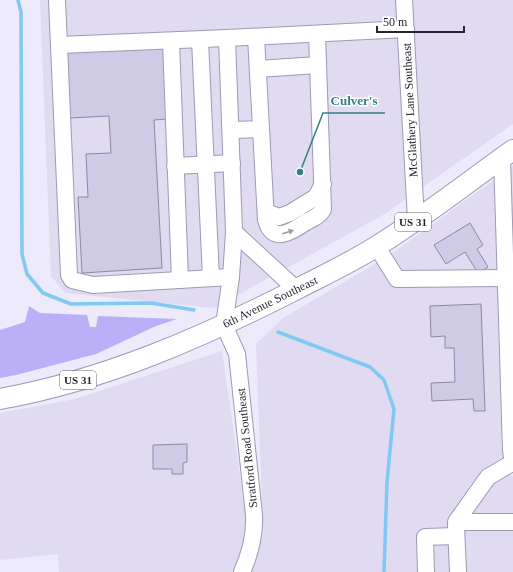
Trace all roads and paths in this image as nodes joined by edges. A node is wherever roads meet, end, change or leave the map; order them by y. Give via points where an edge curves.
1 (57, 0) edge
2 (404, 0) edge
3 (406, 30) junction
4 (317, 34) junction
5 (256, 36) junction
6 (227, 38) junction
7 (200, 40) junction
8 (171, 41) junction
9 (59, 45) junction
10 (318, 65) junction
11 (258, 70) junction
12 (261, 128) junction
13 (231, 130) junction
14 (508, 154) edge
15 (232, 163) junction
16 (206, 164) junction
17 (175, 166) junction
18 (416, 220) junction
19 (234, 232) junction
20 (509, 246) edge
21 (376, 247) junction
22 (231, 277) junction
23 (211, 278) junction
24 (506, 278) junction
25 (180, 280) junction
26 (296, 290) junction
27 (224, 325) junction
28 (0, 399) edge
29 (512, 441) edge
30 (513, 464) edge
31 (513, 522) edge
32 (456, 529) junction
33 (242, 572) edge
34 (426, 572) edge
35 (458, 572) edge

1 - 9 street
2 - 3 street, McGlathery Lane Southeast
3 - 4 street
3 - 18 street, McGlathery Lane Southeast
4 - 5 street
4 - 10 street
5 - 6 street
5 - 11 street
6 - 7 street
6 - 13 street
7 - 8 street
7 - 16 street
8 - 9 street
8 - 17 street
9 - 25 street via 69,275 72,280 93,285
10 - 11 street
12 -> 10 street via 268,228 276,234 283,234 291,232 322,212 324,204
11 - 12 street
12 - 13 street
13 - 15 street
14 - 18 main road, 6th Avenue Southeast / US 31
14 - 20 street
15 - 16 street
15 - 19 street
16 - 17 street
16 - 23 street
17 - 25 street
18 - 21 main road, 6th Avenue Southeast / US 31
19 - 22 street
19 - 26 street
20 - 24 street
21 - 24 street via 397,279
21 - 26 main road, 6th Avenue Southeast / US 31
22 - 23 street
22 - 27 street
23 - 25 street
24 - 29 street
26 - 27 main road, 6th Avenue Southeast / US 31
27 - 28 main road, 6th Avenue Southeast / US 31 via 96,375
27 - 33 street, Stratford Road Southeast via 237,354 254,515 252,540
29 - 30 street
30 - 32 street via 488,477
31 - 32 street
32 - 34 street via 425,538
32 - 35 street

